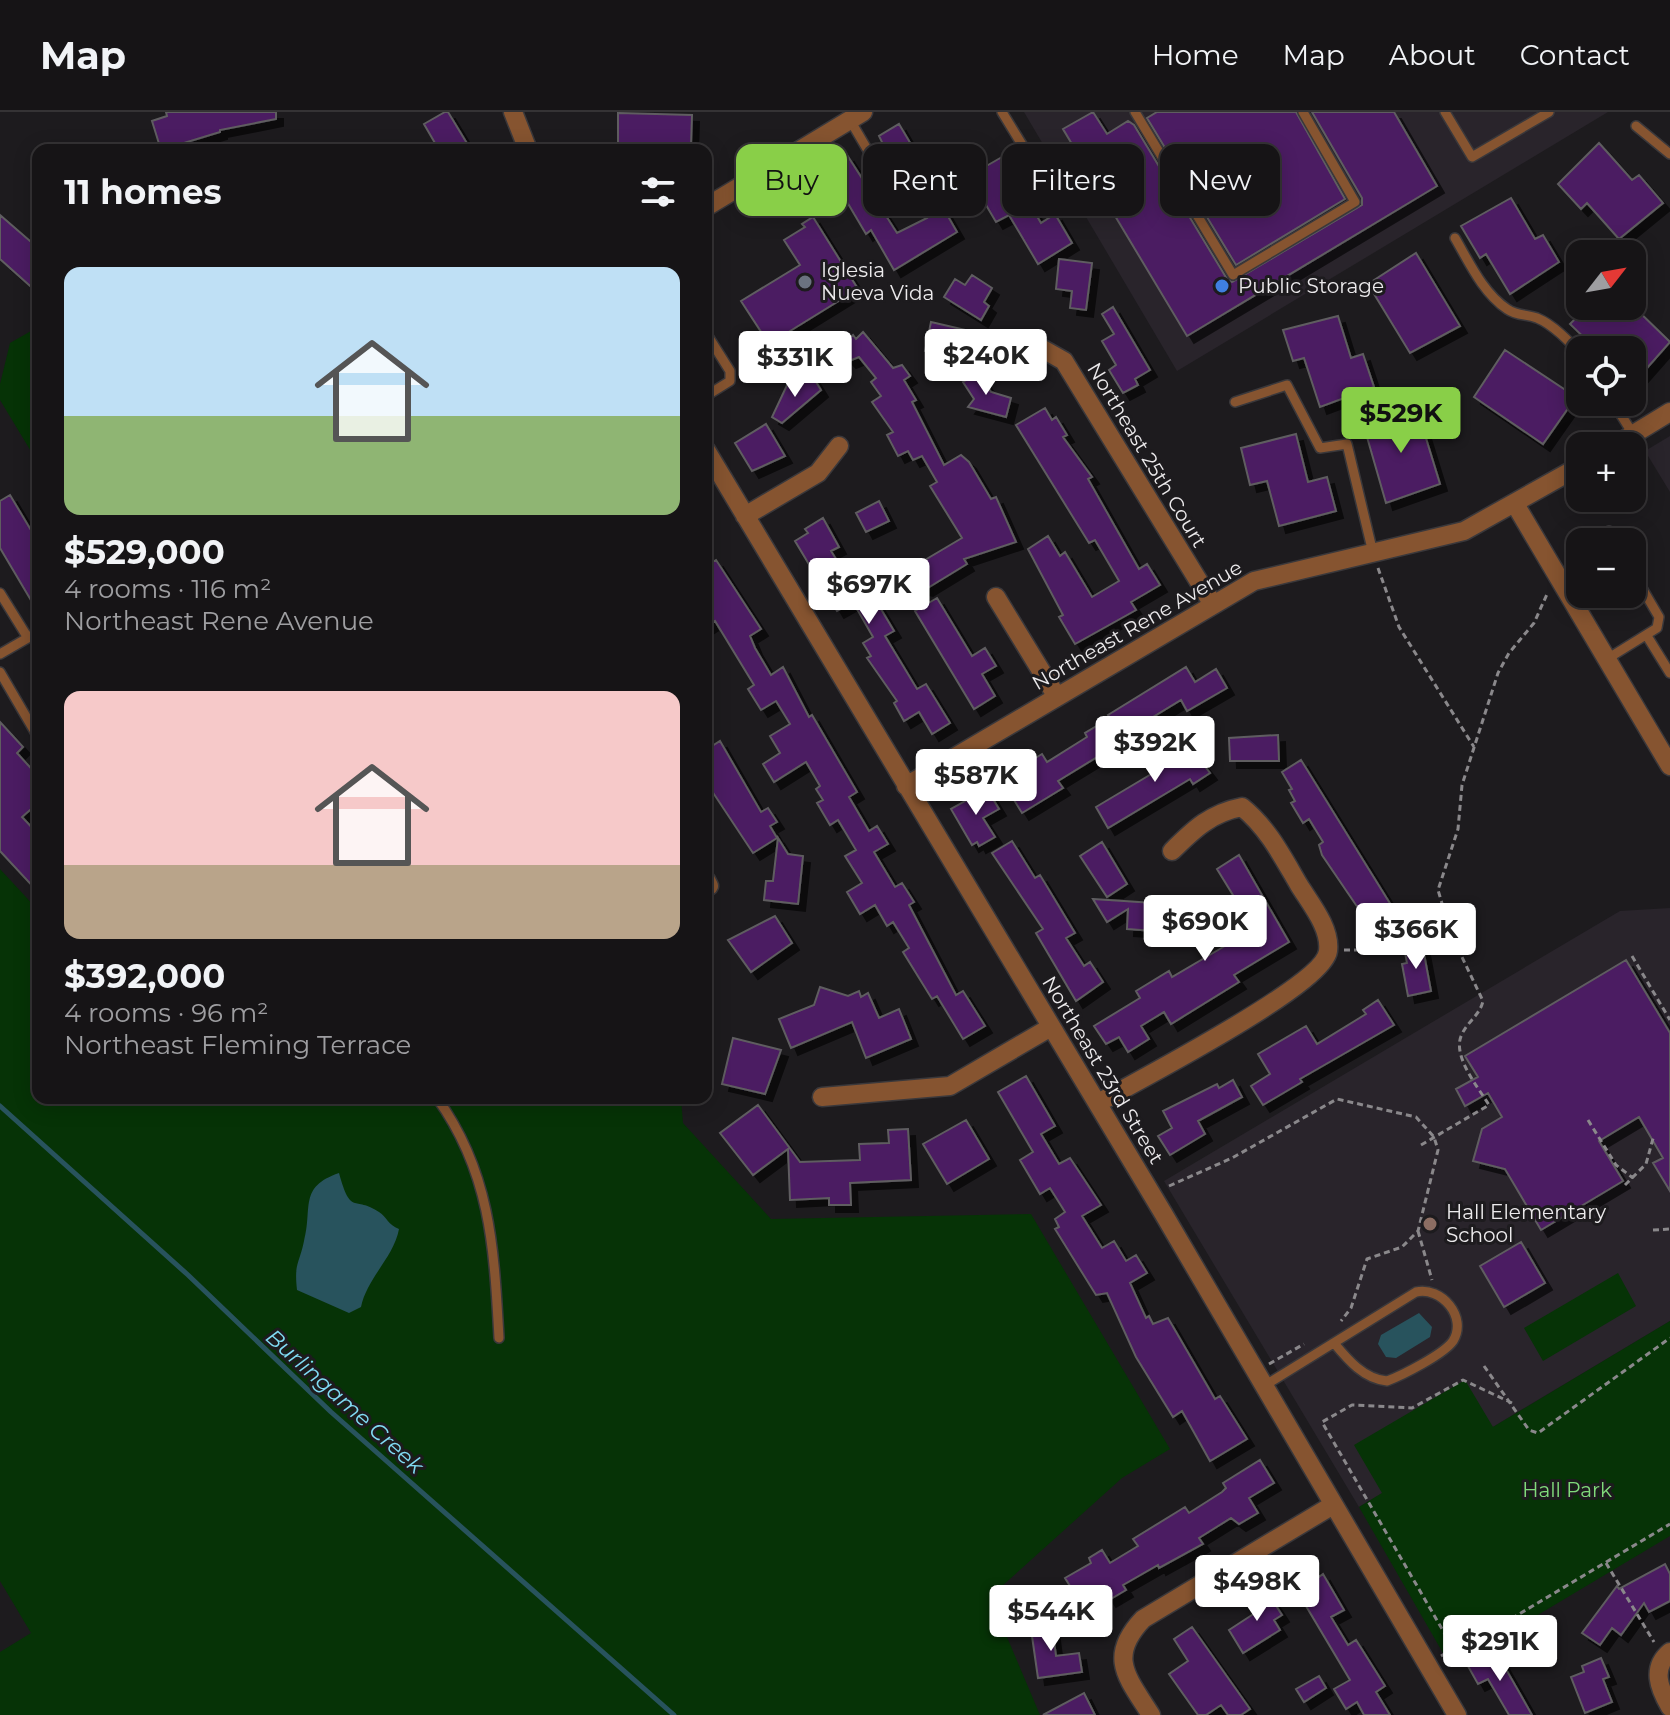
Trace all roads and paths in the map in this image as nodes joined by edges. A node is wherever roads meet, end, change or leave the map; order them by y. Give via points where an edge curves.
1 (513, 112) edge
2 (1002, 112) edge
3 (1135, 112) edge
4 (1303, 112) edge
5 (1445, 112) edge
6 (1522, 112) edge
7 (1549, 112) edge
8 (856, 116) edge
9 (1529, 124) junction
10 (1636, 126) dead end
11 (526, 144) edge
12 (870, 144) edge
13 (1022, 144) edge
14 (1670, 154) edge
15 (712, 203) edge
16 (1455, 238) dead end
17 (1566, 340) edge
18 (712, 342) edge
19 (1032, 343) dead end
20 (712, 392) edge
21 (1235, 402) dead end
22 (1670, 412) edge
23 (1636, 432) edge
24 (839, 446) dead end
25 (712, 460) edge
26 (1566, 474) edge
27 (1515, 504) junction
28 (745, 516) junction
29 (1373, 553) junction
30 (1556, 573) junction
31 (0, 593) edge
32 (1646, 595) edge
33 (996, 597) dead end
34 (1212, 603) junction
35 (32, 636) edge
36 (1647, 636) junction
37 (28, 638) junction
38 (0, 654) edge
39 (1607, 659) junction
40 (0, 672) edge
41 (1670, 673) edge
42 (1057, 697) junction
43 (32, 727) edge
44 (1475, 749) junction
45 (1669, 761) edge
46 (906, 786) junction
47 (1172, 851) dead end
48 (1441, 905) junction
49 (1328, 950) junction
50 (1632, 956) dead end
51 (1670, 1020) edge
52 (1051, 1027) junction
53 (822, 1097) dead end
54 (1098, 1103) junction
55 (440, 1104) edge
56 (1588, 1120) dead end
57 (1654, 1135) dead end
58 (1434, 1137) junction
59 (1421, 1145) dead end
60 (1653, 1163) dead end
61 (1646, 1164) junction
62 (1633, 1178) junction
63 (1625, 1185) dead end
64 (1151, 1194) junction
65 (1670, 1229) edge
66 (1653, 1230) dead end
67 (1418, 1231) junction
68 (1435, 1292) junction
69 (1332, 1328) dead end
70 (499, 1338) dead end
71 (1314, 1338) dead end
72 (1670, 1338) edge
73 (1334, 1343) junction
74 (1484, 1366) dead end
75 (1260, 1379) junction
76 (1512, 1403) junction
77 (1333, 1505) junction
78 (1670, 1524) edge
79 (1606, 1563) junction
80 (1663, 1659) edge
81 (1670, 1707) edge
82 (1151, 1715) edge
83 (1457, 1715) edge

1 - 11 street
2 - 13 lane
3 - 4 lane via 1233,275 1355,202
5 - 9 lane via 1472,157
6 - 9 lane
7 - 9 lane
8 - 12 lane
8 - 15 street
10 - 14 lane
16 - 17 lane via 1503,307 1538,319
18 - 20 lane via 730,371 730,381
19 - 34 street, Northeast 25th Court via 1064,361
21 - 29 lane via 1287,385 1320,448 1347,444
22 - 23 street
24 - 28 street via 818,473
25 - 28 street, Northeast 23rd Street
26 - 27 street, Northeast Rene Avenue
27 - 29 street, Northeast Rene Avenue via 1464,531
27 - 30 street
28 - 46 street, Northeast 23rd Street
29 - 34 street, Northeast Rene Avenue via 1282,572
29 - 44 path via 1399,627
30 - 39 street
30 - 44 path via 1534,623 1498,673
31 - 37 lane
32 - 36 lane via 1659,617 1657,628
33 - 42 street
34 - 42 street, Northeast Rene Avenue
35 - 37 lane
36 - 39 lane
36 - 41 lane
37 - 38 lane
39 - 45 street
40 - 43 lane
42 - 46 street, Northeast Rene Avenue
44 - 48 path via 1458,803 1456,838 1438,890
46 - 52 street, Northeast 23rd Street
47 - 49 street via 1200,823 1220,811 1242,807 1272,839 1323,924
48 - 49 path via 1364,950
48 - 58 path via 1482,998 1459,1047 1489,1105
49 - 54 street via 1320,968 1290,992
50 - 51 path
52 - 53 street via 950,1086
52 - 54 street, Northeast 23rd Street
54 - 64 street, Northeast 23rd Street
55 - 70 lane via 475,1167 491,1223
56 - 62 path via 1616,1165
57 - 61 path
58 - 59 path
58 - 64 path via 1416,1117 1337,1099 1232,1158
58 - 67 path via 1437,1157
60 - 61 path
61 - 62 path
62 - 63 path
64 - 75 street, Northeast 23rd Street
65 - 66 path
67 - 68 path
67 - 69 path via 1402,1247 1367,1259 1348,1314
68 - 73 lane via 1416,1292
68 - 73 lane via 1453,1312 1455,1337 1398,1377 1377,1380 1358,1369
71 - 75 path
72 - 76 path via 1545,1432 1529,1430
73 - 75 lane
74 - 76 path
75 - 77 street, Northeast 23rd Street
76 - 79 path via 1463,1380 1412,1408 1352,1405 1322,1422 1445,1637 1454,1644 1474,1641
77 - 82 street via 1143,1619 1126,1637 1127,1677
77 - 83 street, Northeast 23rd Street
78 - 79 path
79 - 80 path
80 - 81 street via 1658,1681

